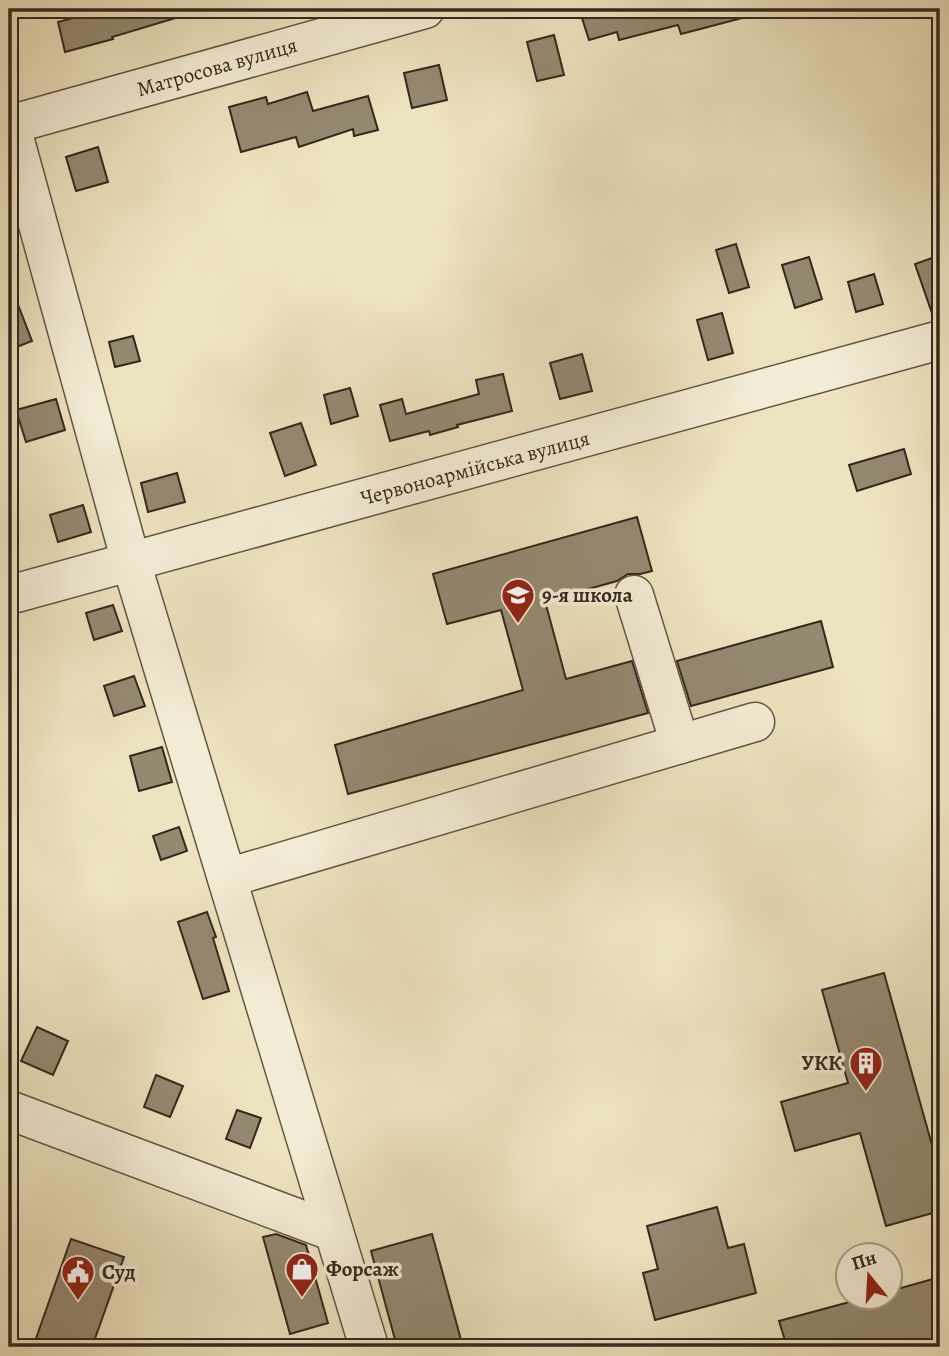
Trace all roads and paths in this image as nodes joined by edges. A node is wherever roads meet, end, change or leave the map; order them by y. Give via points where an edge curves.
1 (425, 9) edge
2 (9, 123) edge
3 (940, 340) edge
4 (131, 562) junction
5 (9, 595) edge
6 (634, 595) dead end
7 (755, 722) dead end
8 (680, 744) junction
9 (227, 878) junction
10 (9, 1110) edge
11 (334, 1231) junction
12 (369, 1347) edge

1 - 2 street, Матросова вулиця
2 - 4 street
3 - 4 street, Червоноармійська вулиця
4 - 5 street, Червоноармійська вулиця
4 - 9 street
6 - 8 street
7 - 8 street
8 - 9 street
9 - 11 street
10 - 11 street
11 - 12 street

